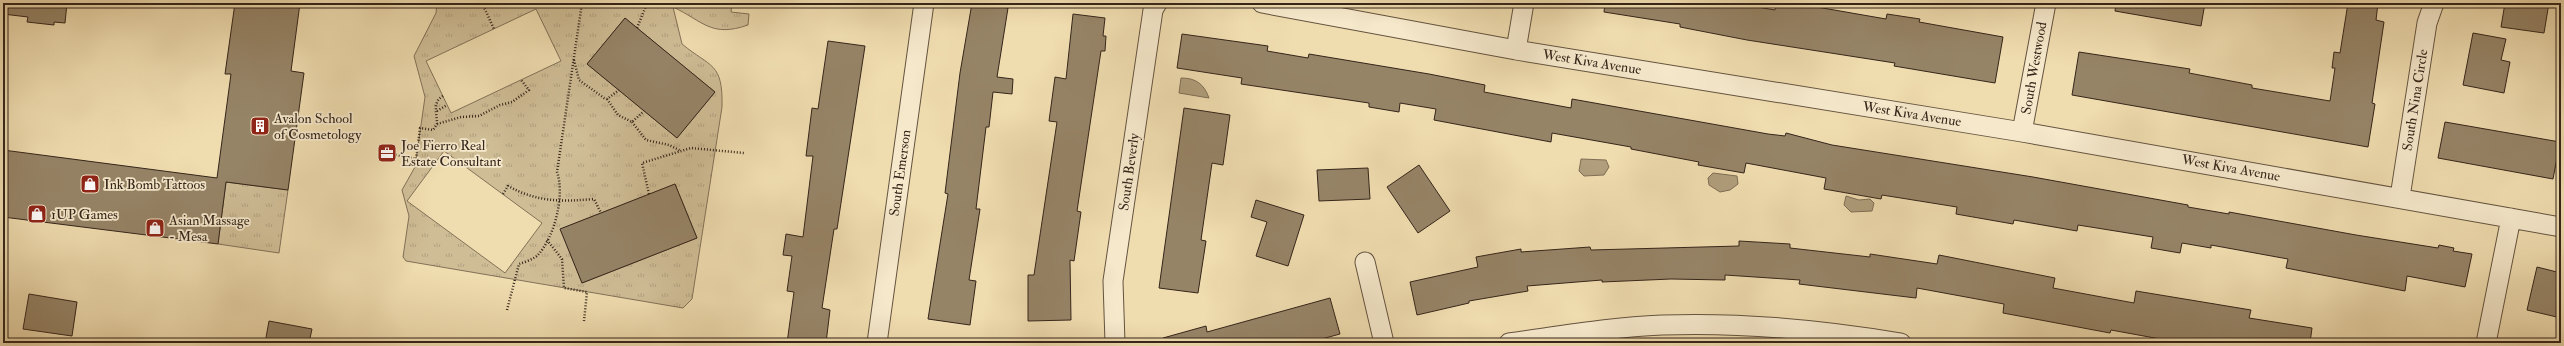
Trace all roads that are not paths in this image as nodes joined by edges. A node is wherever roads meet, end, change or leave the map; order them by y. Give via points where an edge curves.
1 (924, 3) edge
2 (1158, 3) edge
3 (1262, 3) edge
4 (1524, 3) edge
5 (2046, 3) edge
6 (2434, 3) edge
7 (1516, 50) junction
8 (2022, 132) junction
9 (2400, 197) junction
10 (2511, 218) junction
11 (2561, 227) edge
12 (1365, 262) dead end
13 (877, 343) edge
14 (1115, 343) edge
15 (1384, 343) edge
16 (1509, 343) edge
17 (1901, 343) edge
18 (2486, 343) edge

1 - 13 street, South Emerson
2 - 14 street, South Beverly via 1153,10 1113,281
3 - 7 street, West Kiva Avenue
4 - 7 street
5 - 8 street, South Westwood
6 - 9 street, South Nina Circle via 2427,23
7 - 8 street, West Kiva Avenue
8 - 9 street, West Kiva Avenue
9 - 10 street, West Kiva Avenue
10 - 11 street, West Kiva Avenue
10 - 18 street
12 - 15 street
16 - 17 street via 1584,332 1662,325 1750,326 1843,333

